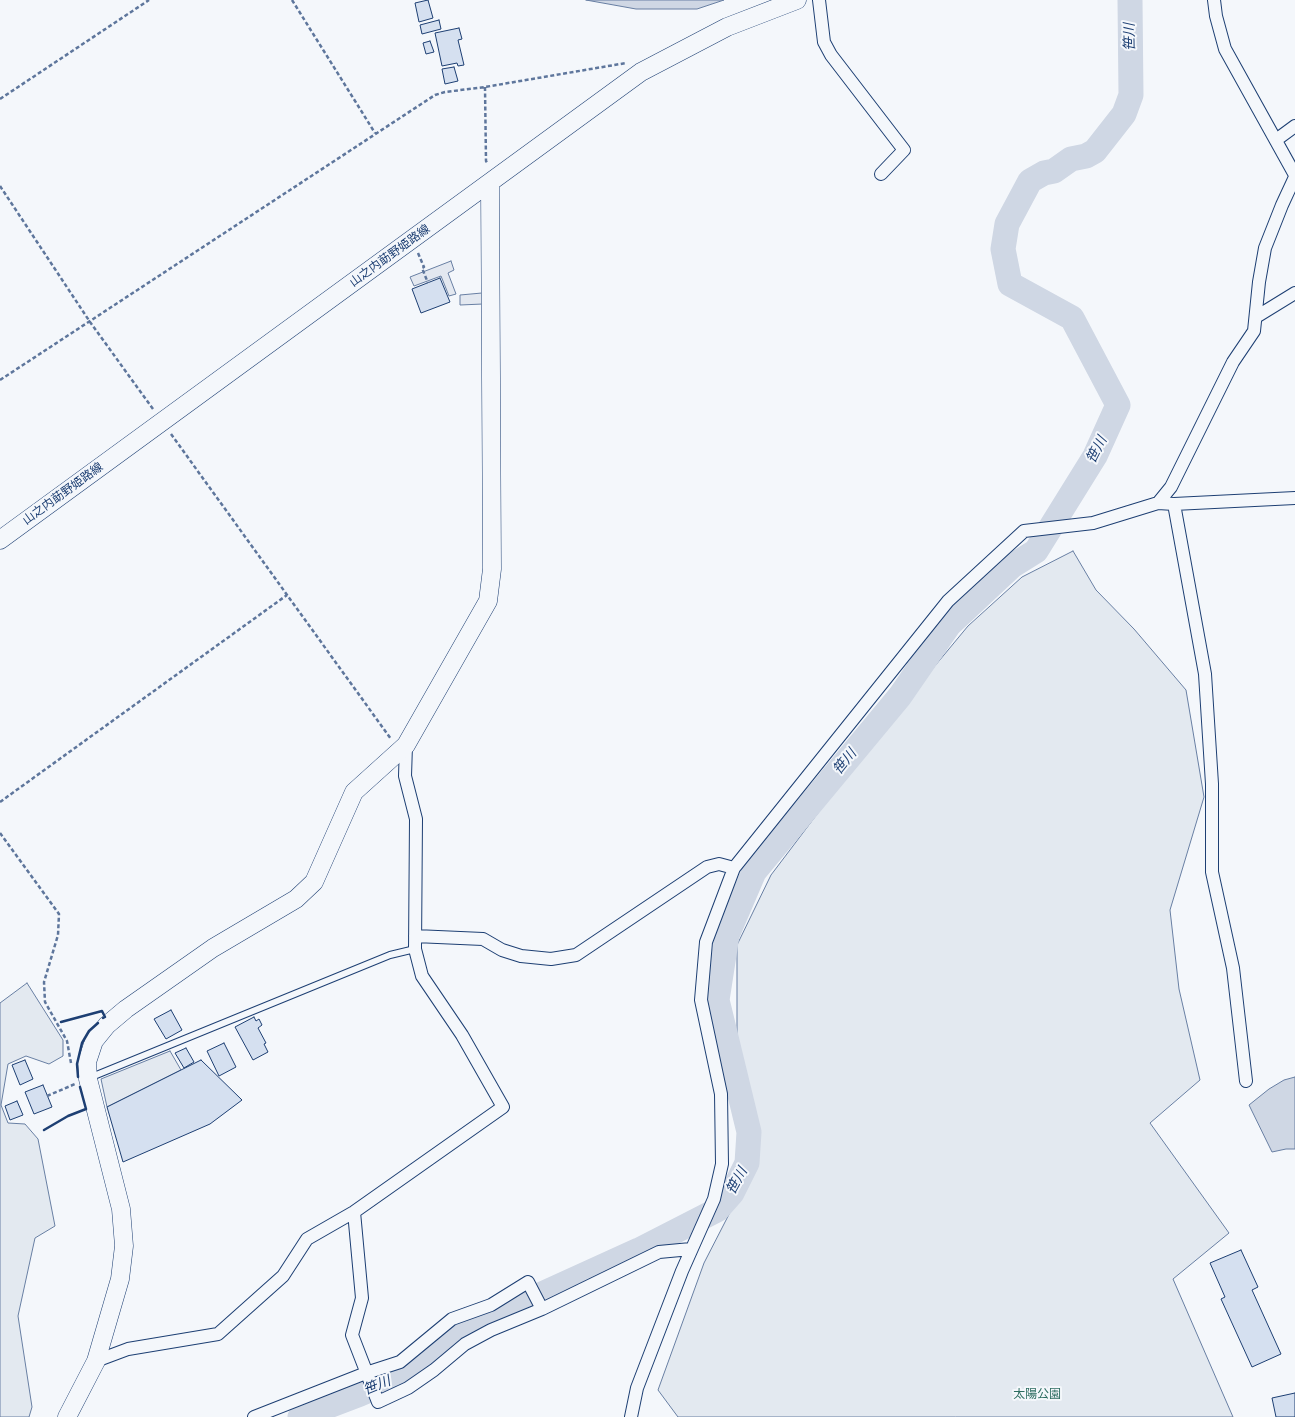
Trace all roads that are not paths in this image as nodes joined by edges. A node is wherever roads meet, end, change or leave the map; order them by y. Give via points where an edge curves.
1 (797, 0) edge
2 (819, 0) edge
3 (1214, 0) edge
4 (1295, 126) edge
5 (1276, 140) junction
6 (881, 174) dead end
7 (1295, 176) edge
8 (494, 181) junction
9 (1295, 294) edge
10 (1256, 317) junction
11 (1295, 498) edge
12 (1158, 503) junction
13 (1174, 504) junction
14 (0, 540) edge
15 (403, 748) junction
16 (734, 868) junction
17 (415, 942) junction
18 (78, 1080) junction
19 (1246, 1081) dead end
20 (354, 1212) junction
21 (690, 1249) junction
22 (542, 1309) junction
23 (96, 1361) junction
24 (366, 1373) junction
25 (67, 1417) edge
26 (254, 1417) edge
27 (631, 1417) edge

1 - 8 street, 山之内莇野姫路線 via 726,27 642,72
2 - 6 street via 824,42 831,55 904,150
3 - 5 street via 1225,49
4 - 5 street
5 - 7 street
7 - 10 street via 1265,248 1258,282
8 - 14 street, 山之内莇野姫路線
8 - 15 street via 492,569 488,601
9 - 10 street
10 - 12 street via 1254,331 1233,362 1170,486
11 - 13 street
12 - 13 street
12 - 16 street via 1093,523 1024,531 948,601
13 - 19 street via 1205,674 1212,784 1212,872 1232,968
15 - 17 street via 405,776 416,819
15 - 18 street via 354,792 314,882 296,899 213,948 126,1009 94,1041
16 - 17 street via 719,864 707,867 576,955 550,959 521,956 483,939
16 - 21 street via 706,942 701,1000 721,1094 722,1164 714,1199
17 - 18 lane via 390,955
17 - 20 street via 422,976 462,1035 503,1107
18 - 23 street via 121,1209 124,1246 120,1279
20 - 23 street via 307,1239 283,1276 218,1334 128,1349
20 - 24 street via 362,1298 352,1335
21 - 22 street via 659,1252
21 - 27 street via 637,1388
22 - 24 street via 528,1282 491,1305 452,1319 400,1362
22 - 24 street via 465,1344 408,1388 378,1402
23 - 25 street
24 - 26 street

